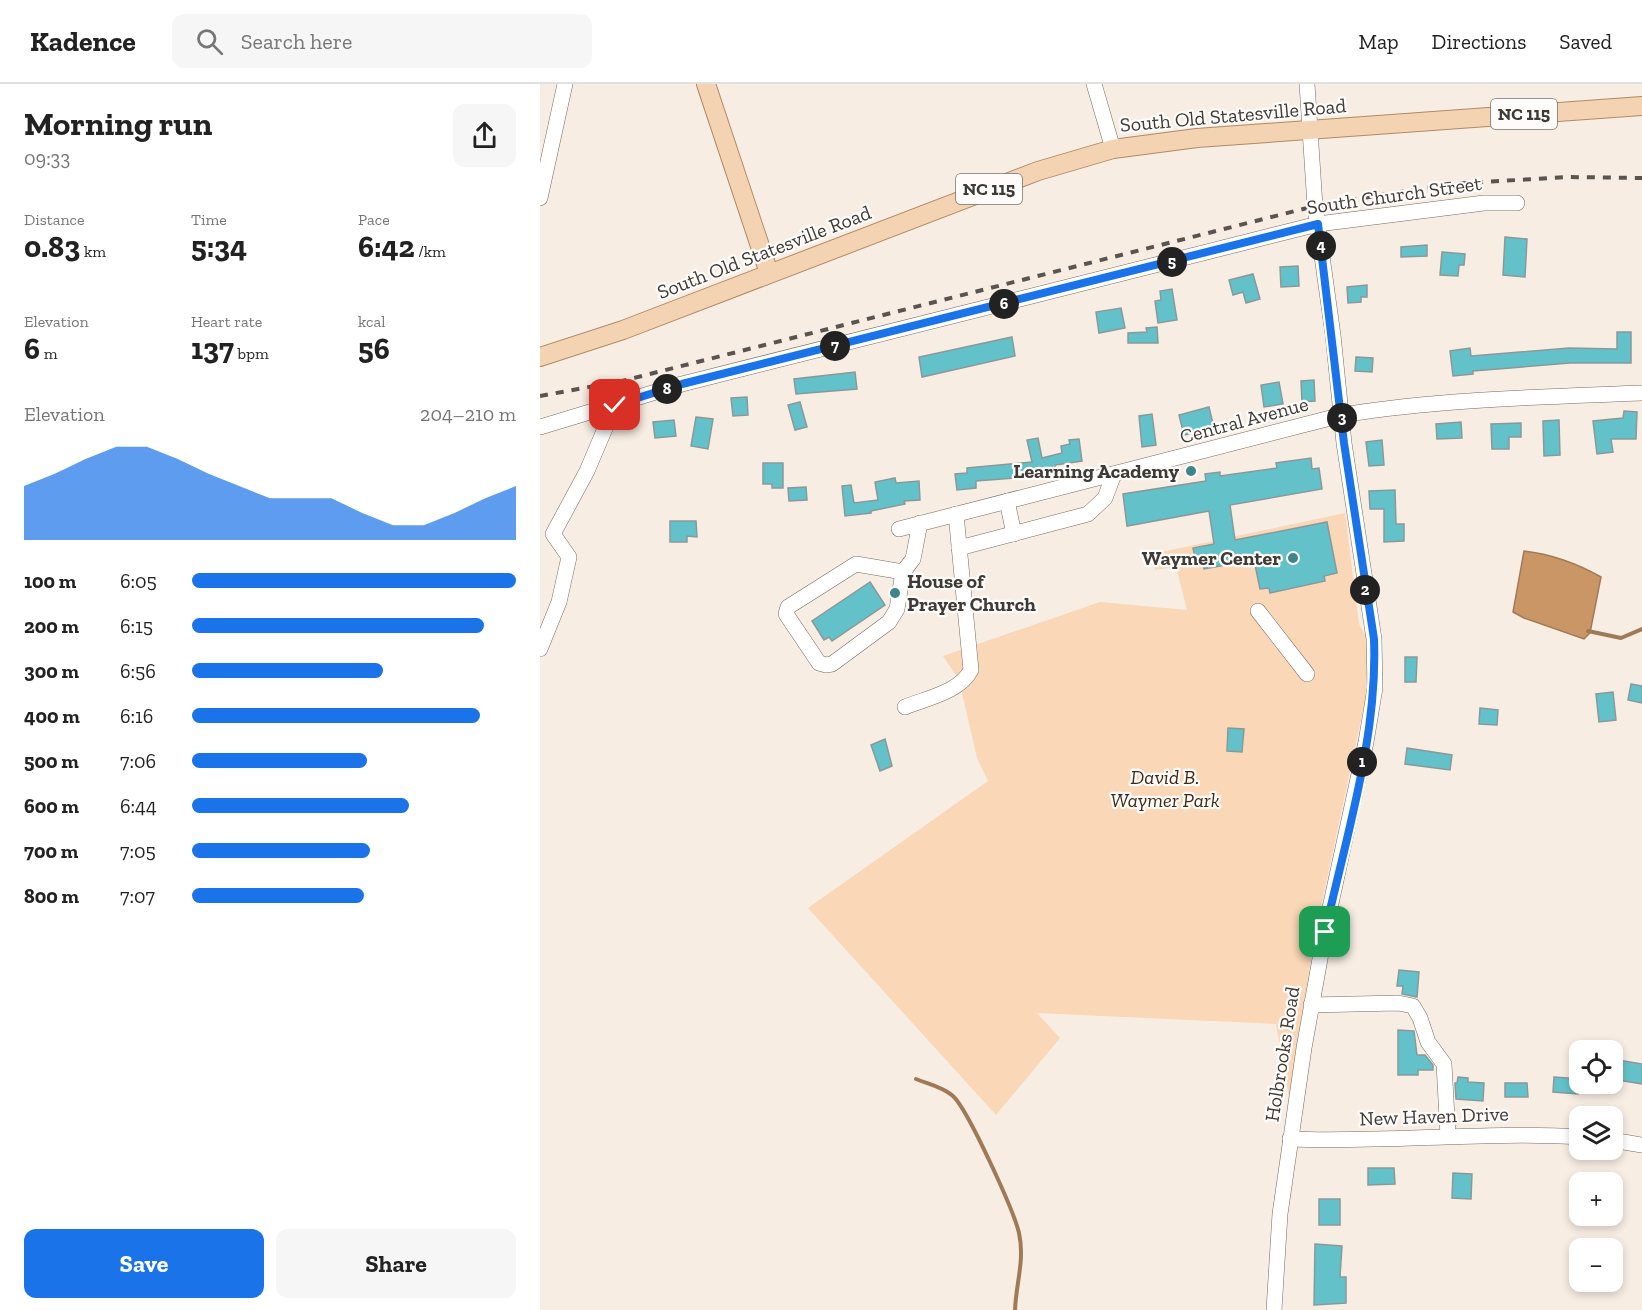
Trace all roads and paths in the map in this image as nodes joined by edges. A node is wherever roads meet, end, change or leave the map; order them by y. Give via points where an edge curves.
1 (565, 84) edge
2 (706, 84) edge
3 (1094, 84) edge
4 (1307, 84) edge
5 (1642, 106) edge
6 (1310, 130) junction
7 (1113, 149) junction
8 (540, 198) edge
9 (1517, 203) dead end
10 (1318, 224) junction
11 (769, 273) junction
12 (540, 357) edge
13 (1642, 393) edge
14 (615, 405) junction
15 (1342, 415) junction
16 (540, 426) edge
17 (1114, 474) junction
18 (1007, 501) junction
19 (956, 514) junction
20 (920, 523) junction
21 (899, 529) dead end
22 (1014, 534) junction
23 (959, 548) junction
24 (903, 573) junction
25 (1258, 611) dead end
26 (540, 649) edge
27 (1307, 674) dead end
28 (905, 707) dead end
29 (1311, 1005) junction
30 (1448, 1136) junction
31 (1569, 1137) edge
32 (1290, 1139) junction
33 (1623, 1142) edge
34 (1642, 1145) edge
35 (1274, 1310) edge

1 - 8 street
2 - 11 main road
3 - 7 street
4 - 6 street, Holbrooks Road
5 - 6 main road, South Old Statesville Road / NC 115
6 - 7 main road, South Old Statesville Road / NC 115
6 - 10 street, Holbrooks Road
7 - 11 main road, South Old Statesville Road / NC 115 via 1038,171
9 - 10 street, South Church Street via 1484,203
10 - 14 street, South Church Street via 691,382
10 - 15 street, Holbrooks Road
11 - 12 main road, South Old Statesville Road / NC 115
13 - 15 street, Central Avenue via 1419,405
14 - 16 street, South Church Street
14 - 26 street via 587,471 553,534 569,558 559,602
15 - 17 street, Central Avenue
15 - 29 street, Holbrooks Road via 1374,639 1374,688
17 - 18 street, Central Avenue
17 - 22 street via 1105,498 1088,514
18 - 19 street, Central Avenue
18 - 22 street
19 - 20 street, Central Avenue
19 - 23 street
20 - 21 street, Central Avenue
20 - 24 street via 912,559
22 - 23 street
23 - 28 street via 971,670 966,680 954,687
24 - 24 street via 856,564 788,607 786,614 819,663 832,664 889,622 897,609
25 - 27 street
29 - 30 street via 1413,1006 1428,1042 1444,1064
29 - 32 street, Holbrooks Road
30 - 31 street, New Haven Drive
30 - 32 street, New Haven Drive via 1399,1140
32 - 35 street, Holbrooks Road via 1274,1272
33 - 34 street

